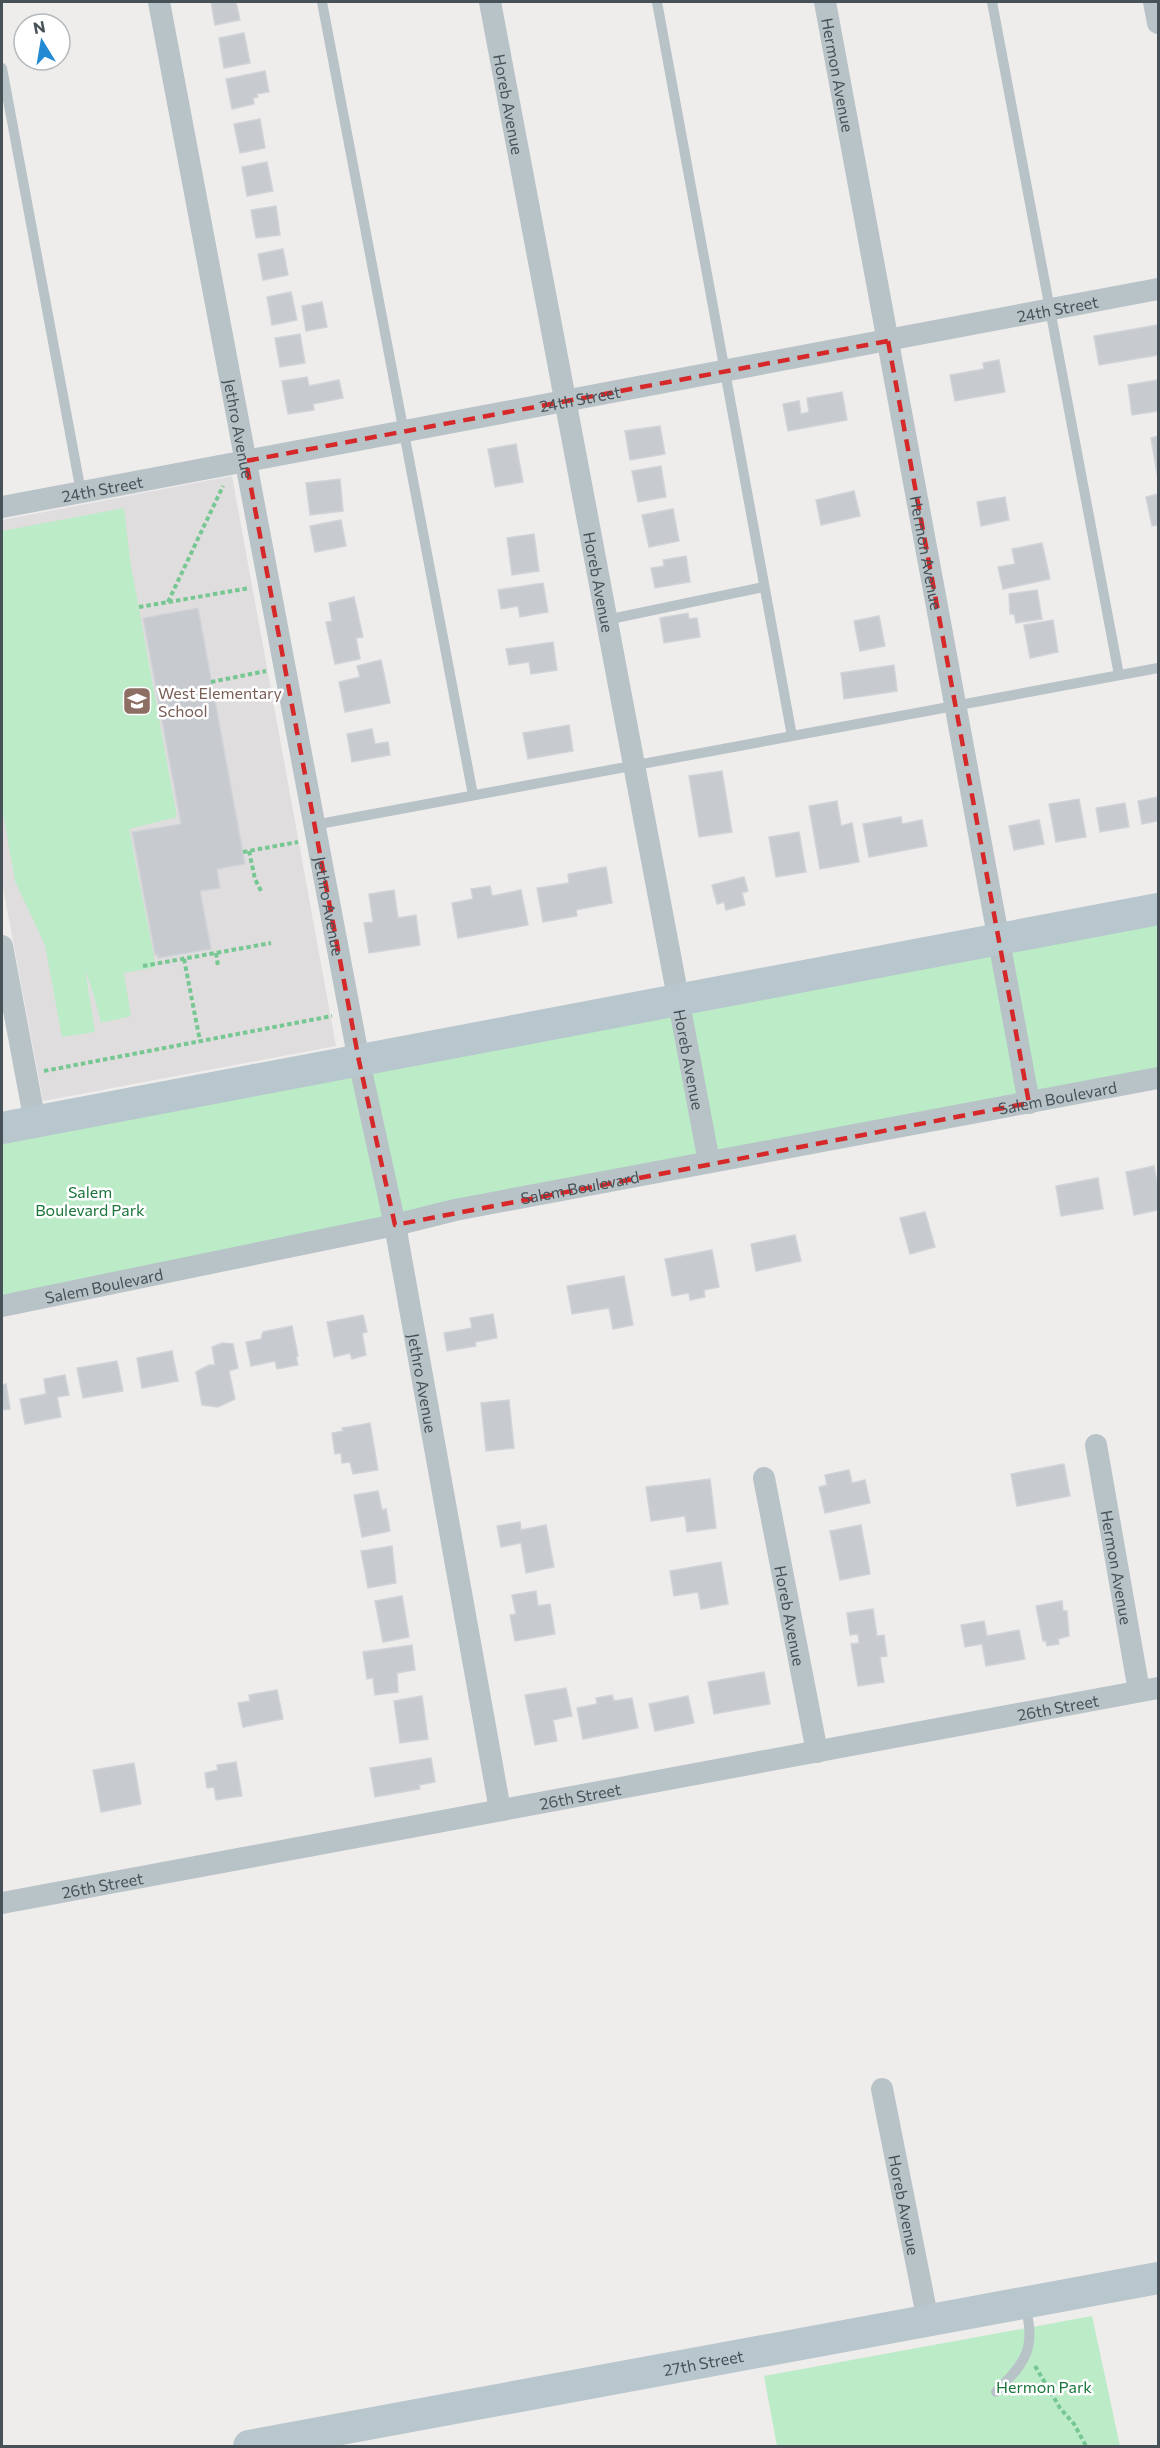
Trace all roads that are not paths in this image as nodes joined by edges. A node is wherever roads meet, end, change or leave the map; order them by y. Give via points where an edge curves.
1 (159, 2) edge
2 (322, 2) edge
3 (490, 2) edge
4 (657, 2) edge
5 (825, 2) edge
6 (992, 2) edge
7 (1154, 2) edge
8 (1158, 23) edge
9 (2, 68) edge
10 (1158, 289) edge
11 (1050, 310) junction
12 (888, 341) junction
13 (725, 371) junction
14 (565, 401) junction
15 (404, 432) junction
16 (246, 461) junction
17 (81, 492) junction
18 (2, 507) edge
19 (764, 587) junction
20 (606, 620) junction
21 (1158, 668) edge
22 (1119, 675) junction
23 (956, 706) junction
24 (792, 736) junction
25 (634, 766) junction
26 (473, 795) junction
27 (315, 832) junction
28 (1158, 909) edge
29 (999, 940) junction
30 (2, 946) edge
31 (678, 1001) junction
32 (358, 1061) junction
33 (1158, 1078) edge
34 (1029, 1103) junction
35 (35, 1122) junction
36 (2, 1128) edge
37 (709, 1162) junction
38 (395, 1225) junction
39 (2, 1306) edge
40 (1096, 1445) dead end
41 (764, 1478) dead end
42 (1149, 1690) edge
43 (817, 1752) junction
44 (500, 1810) junction
45 (2, 1903) edge
46 (882, 2089) dead end
47 (1158, 2278) edge
48 (1024, 2303) junction
49 (928, 2320) junction
50 (996, 2392) dead end
51 (249, 2446) edge

1 - 16 street, Jethro Avenue
2 - 15 lane
3 - 14 street, Horeb Avenue
4 - 13 lane
5 - 12 street, Hermon Avenue
6 - 11 lane
7 - 8 street
9 - 17 lane
10 - 11 street, 24th Street
11 - 12 street, 24th Street
11 - 22 lane
12 - 13 street, 24th Street
12 - 23 street, Hermon Avenue
13 - 14 street, 24th Street
13 - 19 lane
14 - 15 street, 24th Street
14 - 20 street, Horeb Avenue
15 - 16 street, 24th Street
15 - 26 lane
16 - 17 street, 24th Street
16 - 27 street, Jethro Avenue
17 - 18 street, 24th Street
19 - 20 lane
19 - 24 lane
20 - 25 street, Horeb Avenue
21 - 22 lane
22 - 23 lane
23 - 24 lane
23 - 29 street, Hermon Avenue
24 - 25 lane
25 - 26 lane
25 - 31 street, Horeb Avenue
26 - 27 lane
27 - 32 street, Jethro Avenue
28 - 29 street
29 - 31 street
29 - 34 street, Hermon Avenue
30 - 35 street
31 - 32 street
31 - 37 street, Horeb Avenue
32 - 35 street
32 - 38 street, Jethro Avenue
33 - 34 street, Salem Boulevard
34 - 37 street, Salem Boulevard
35 - 36 street
37 - 38 street, Salem Boulevard via 454,1210
38 - 39 street, Salem Boulevard
38 - 44 street, Jethro Avenue
40 - 42 street, Hermon Avenue
41 - 43 street, Horeb Avenue
42 - 43 street, 26th Street
43 - 44 street, 26th Street
44 - 45 street, 26th Street
46 - 49 street, Horeb Avenue
47 - 48 street, 27th Street
48 - 49 street, 27th Street
48 - 50 lane via 1031,2343 1014,2374
49 - 51 street, 27th Street

